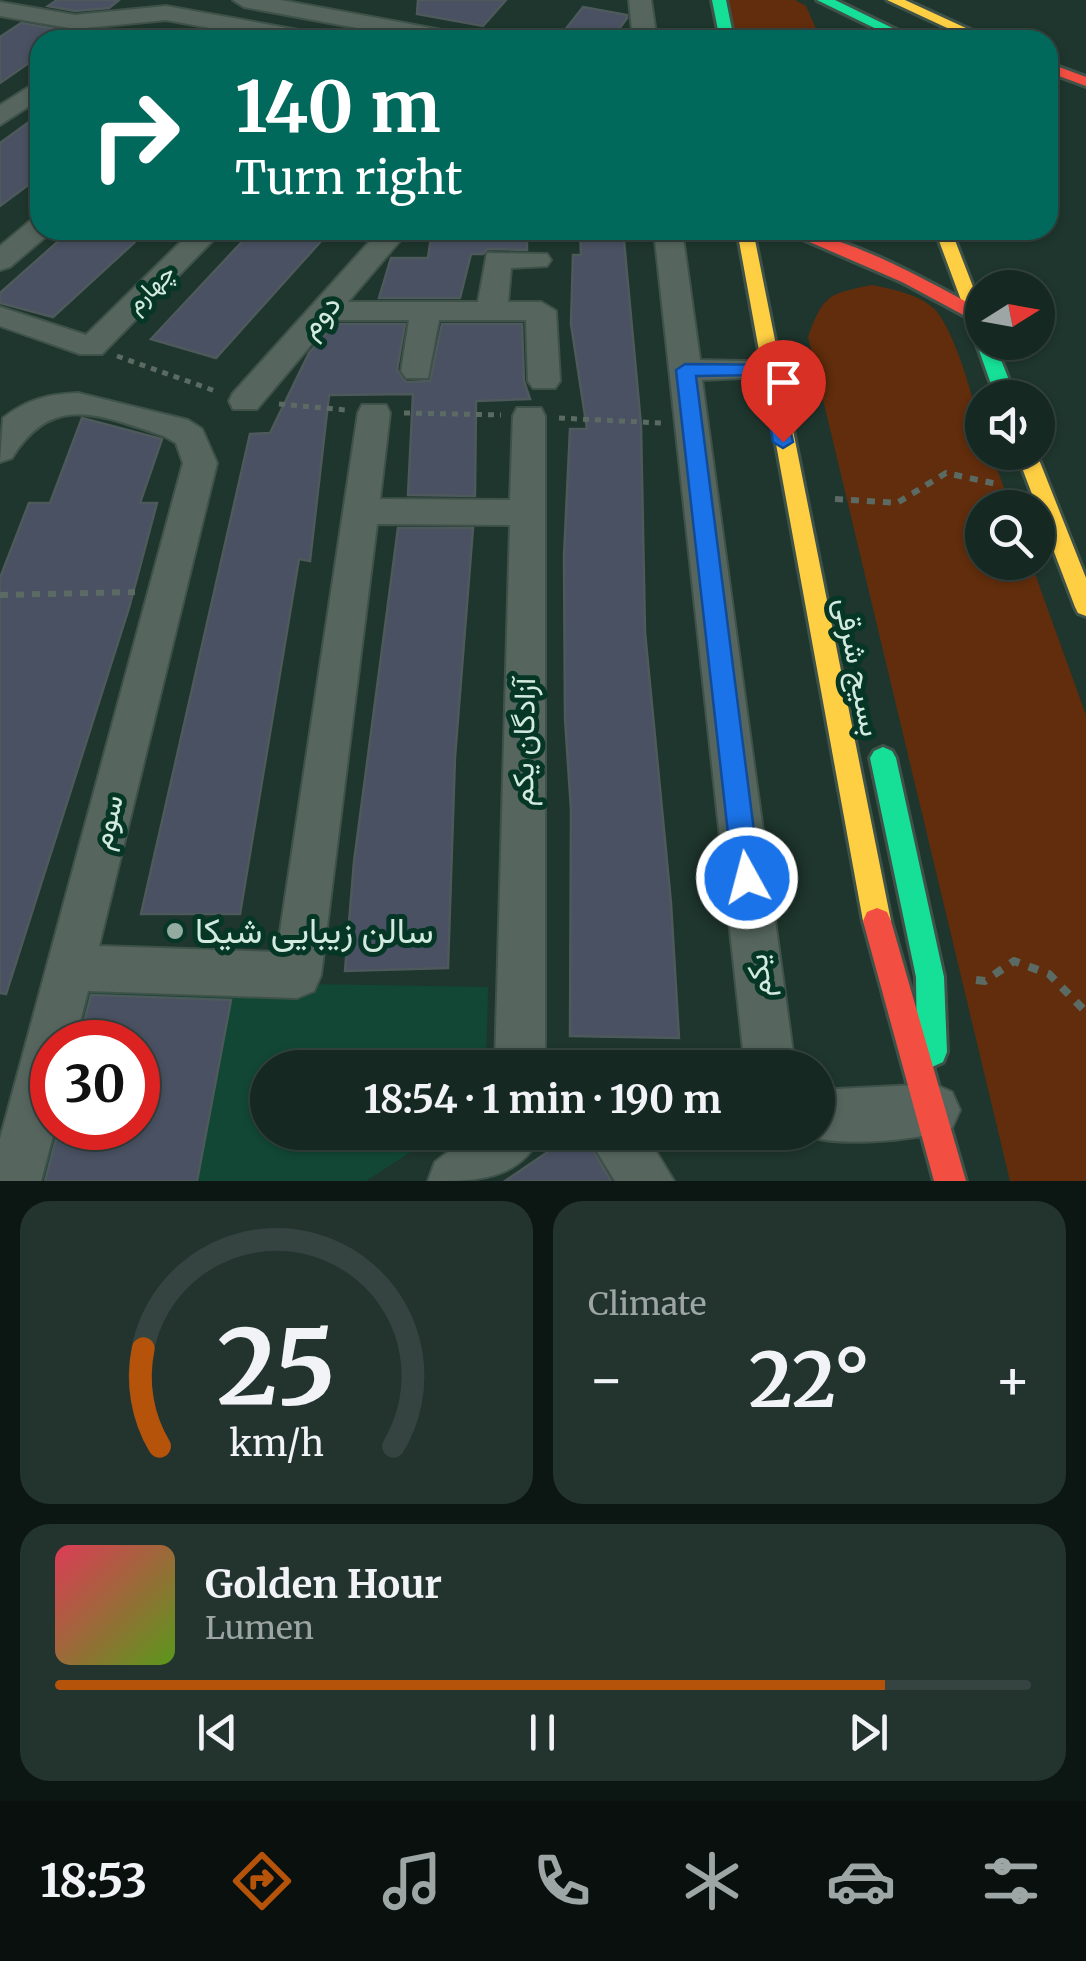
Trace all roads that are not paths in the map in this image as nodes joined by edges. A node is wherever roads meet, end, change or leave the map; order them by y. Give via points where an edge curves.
1 (244, 0) edge
2 (361, 0) edge
3 (640, 0) edge
4 (702, 0) edge
5 (719, 0) edge
6 (824, 0) edge
7 (894, 0) edge
8 (2, 12) edge
9 (139, 14) junction
10 (341, 29) edge
11 (117, 30) edge
12 (240, 30) edge
13 (644, 30) edge
14 (708, 30) edge
15 (725, 30) edge
16 (888, 30) edge
17 (962, 30) edge
18 (1058, 71) edge
19 (1086, 82) edge
20 (30, 95) edge
21 (0, 117) edge
22 (30, 235) edge
23 (198, 240) edge
24 (386, 240) edge
25 (669, 240) edge
26 (746, 240) edge
27 (815, 240) edge
28 (947, 240) edge
29 (537, 245) edge
30 (0, 260) edge
31 (965, 288) edge
32 (758, 306) junction
33 (784, 307) dead end
34 (324, 311) junction
35 (425, 311) junction
36 (492, 312) junction
37 (540, 312) junction
38 (0, 316) edge
39 (965, 316) edge
40 (769, 369) junction
41 (685, 370) junction
42 (417, 371) dead end
43 (245, 402) road end
44 (374, 412) road end
45 (8, 436) edge
46 (1033, 470) edge
47 (360, 510) junction
48 (528, 513) junction
49 (1073, 551) edge
50 (1086, 607) edge
51 (877, 728) dead end
52 (70, 968) junction
53 (520, 1050) edge
54 (768, 1050) edge
55 (934, 1110) junction
56 (835, 1115) edge
57 (494, 1150) edge
58 (625, 1150) edge
59 (15, 1181) edge
60 (454, 1181) edge
61 (648, 1181) edge
62 (950, 1181) edge

1 - 10 street
2 - 10 street
3 - 13 street
4 - 14 main road
5 - 15 main road
6 - 16 main road
7 - 17 main road
8 - 9 street via 75,22
9 - 11 street
9 - 12 street via 166,13
18 - 19 main road
20 - 21 street
22 - 30 street
23 - 38 street, چهارم via 91,346
24 - 34 street, دوم
25 - 41 street, یکم
26 - 32 main road, بسیج شرقی
27 - 39 main road via 908,278
28 - 31 main road
29 - 36 street via 497,259
29 - 37 street, آزادگان یکم
32 - 33 main road
32 - 40 main road, بسیج شرقی
34 - 35 street
34 - 43 street, دوم
35 - 36 street
35 - 42 street
36 - 37 street
37 - 48 street, آزادگان یکم
40 - 41 street
40 - 55 main road, بسیج شرقی via 888,976
41 - 54 street, یکم
44 - 47 street
45 - 52 street, سوم via 51,404 89,403 176,428 190,437 200,463
46 - 49 main road
47 - 48 street
47 - 52 street via 298,974
48 - 53 street, آزادگان یکم
49 - 50 main road
51 - 55 main road, بسیج شرقی via 930,977
52 - 59 street, سوم
55 - 56 street
55 - 62 main road, بسیج شرقی
57 - 60 street
58 - 61 street

